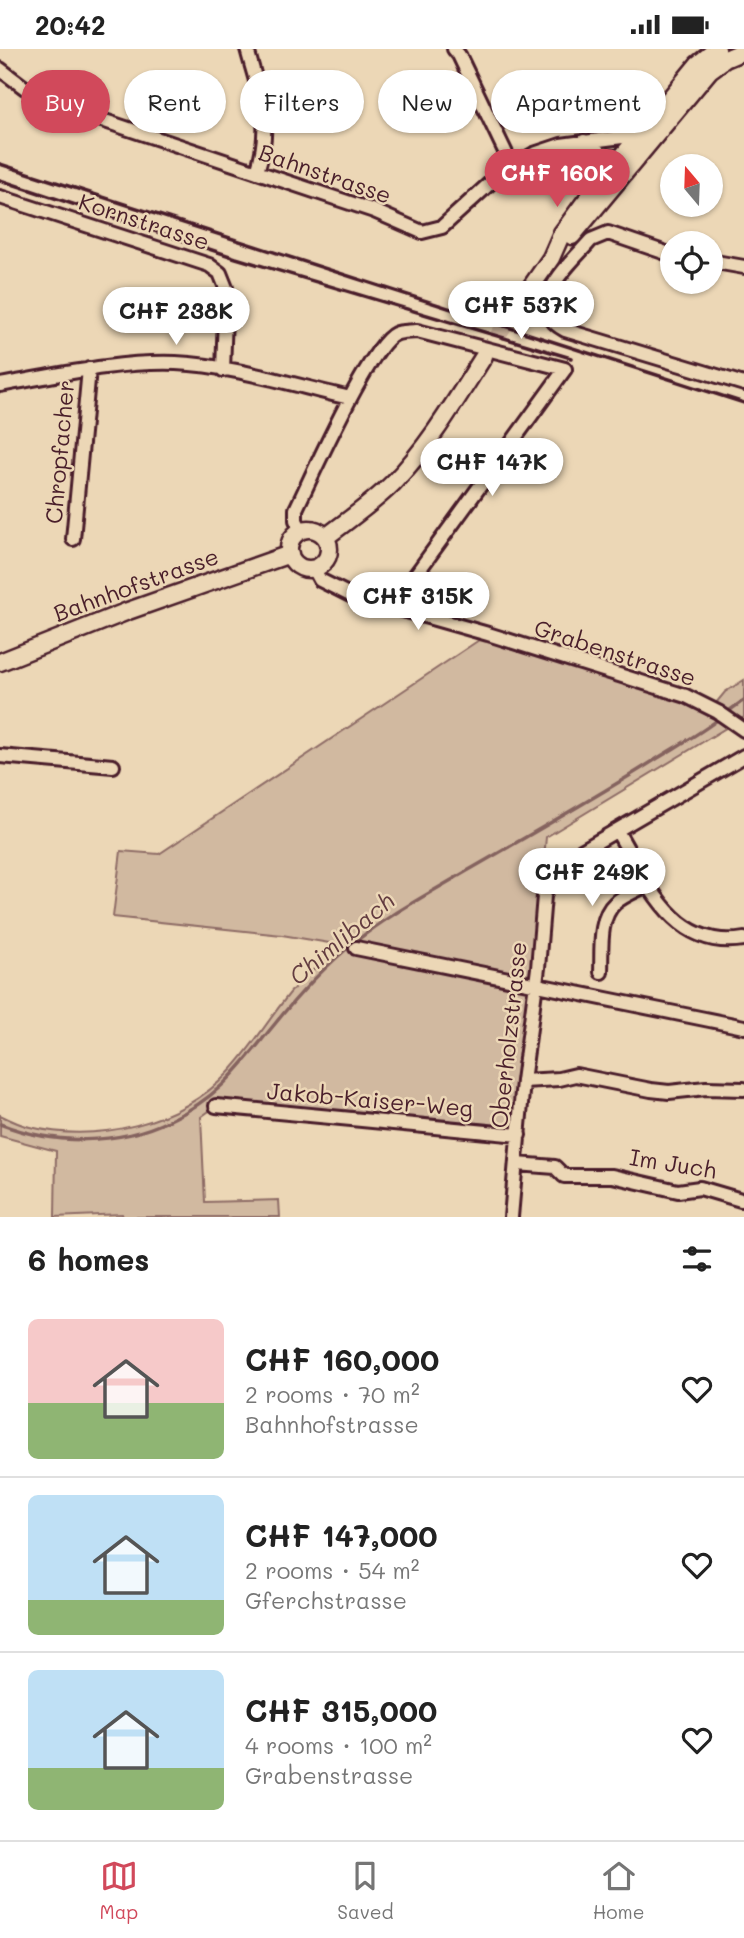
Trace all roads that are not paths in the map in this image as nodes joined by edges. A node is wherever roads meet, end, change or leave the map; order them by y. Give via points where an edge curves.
1 (247, 49) edge
2 (454, 49) edge
3 (743, 52) edge
4 (719, 53) edge
5 (0, 69) edge
6 (666, 103) edge
7 (633, 133) edge
8 (642, 133) edge
9 (605, 138) junction
10 (583, 141) junction
11 (601, 153) junction
12 (628, 163) junction
13 (512, 166) junction
14 (257, 172) junction
15 (600, 184) junction
16 (0, 197) edge
17 (660, 252) edge
18 (551, 258) junction
19 (723, 263) edge
20 (744, 267) edge
21 (515, 310) tunnel mouth
22 (484, 356) tunnel mouth
23 (89, 369) junction
24 (223, 370) junction
25 (744, 384) edge
26 (0, 385) edge
27 (350, 398) junction
28 (301, 531) junction
29 (326, 537) junction
30 (73, 539) dead end
31 (289, 554) junction
32 (314, 569) junction
33 (393, 606) junction
34 (0, 662) edge
35 (739, 727) edge
36 (0, 756) edge
37 (744, 756) edge
38 (113, 766) dead end
39 (617, 831) junction
40 (649, 884) junction
41 (744, 939) edge
42 (356, 948) dead end
43 (601, 972) dead end
44 (535, 984) junction
45 (744, 1027) edge
46 (523, 1081) junction
47 (744, 1089) edge
48 (216, 1106) dead end
49 (519, 1135) junction
50 (517, 1164) junction
51 (741, 1200) dead end
52 (512, 1217) edge

1 - 14 street via 266,123
2 - 13 street
3 - 4 main road
4 - 6 main road via 698,64
4 - 12 main road
5 - 14 street, Bahnstrasse via 25,88 69,109
7 - 9 street, Bahnstrasse
8 - 12 main road
9 - 10 street, Bahnstrasse
9 - 12 street via 615,143
10 - 11 street
10 - 13 street, Bahnstrasse via 542,151
11 - 12 street
11 - 15 street
12 - 15 main road
12 - 18 main road
13 - 14 street, Bahnstrasse via 442,227 422,232
15 - 18 main road via 562,233
16 - 24 street, Kornstrasse via 209,265 226,288
17 - 25 street via 608,233 598,235 550,289 548,313 565,330
18 - 21 main road
19 - 20 street
22 - 29 main road via 411,463
23 - 24 street via 177,363
23 - 26 street
23 - 30 street, Chropfacher
24 - 27 street
27 - 28 street via 296,509
27 - 33 street via 383,343 396,333 417,331 565,369
28 - 29 main road via 312,529
28 - 31 main road via 292,538
29 - 32 main road via 329,553
31 - 32 main road via 296,565
31 - 34 main road, Bahnhofstrasse
32 - 33 street, Grabenstrasse via 320,580 334,588
33 - 35 street, Grabenstrasse via 685,696
36 - 38 street
37 - 39 street, Oberholzstrasse
39 - 40 street
39 - 44 street, Oberholzstrasse via 552,873 544,895
40 - 41 street via 681,927 701,936
40 - 43 street via 614,903 608,913
42 - 44 street
44 - 45 street
44 - 46 street, Oberholzstrasse
46 - 47 street via 576,1075 669,1092
46 - 49 street, Oberholzstrasse
48 - 49 street, Jakob-Kaiser-Weg
49 - 50 street, Oberholzstrasse
50 - 51 street, Im Juch via 555,1167 564,1176 612,1176 678,1191 700,1188
50 - 52 street, Oberholzstrasse

